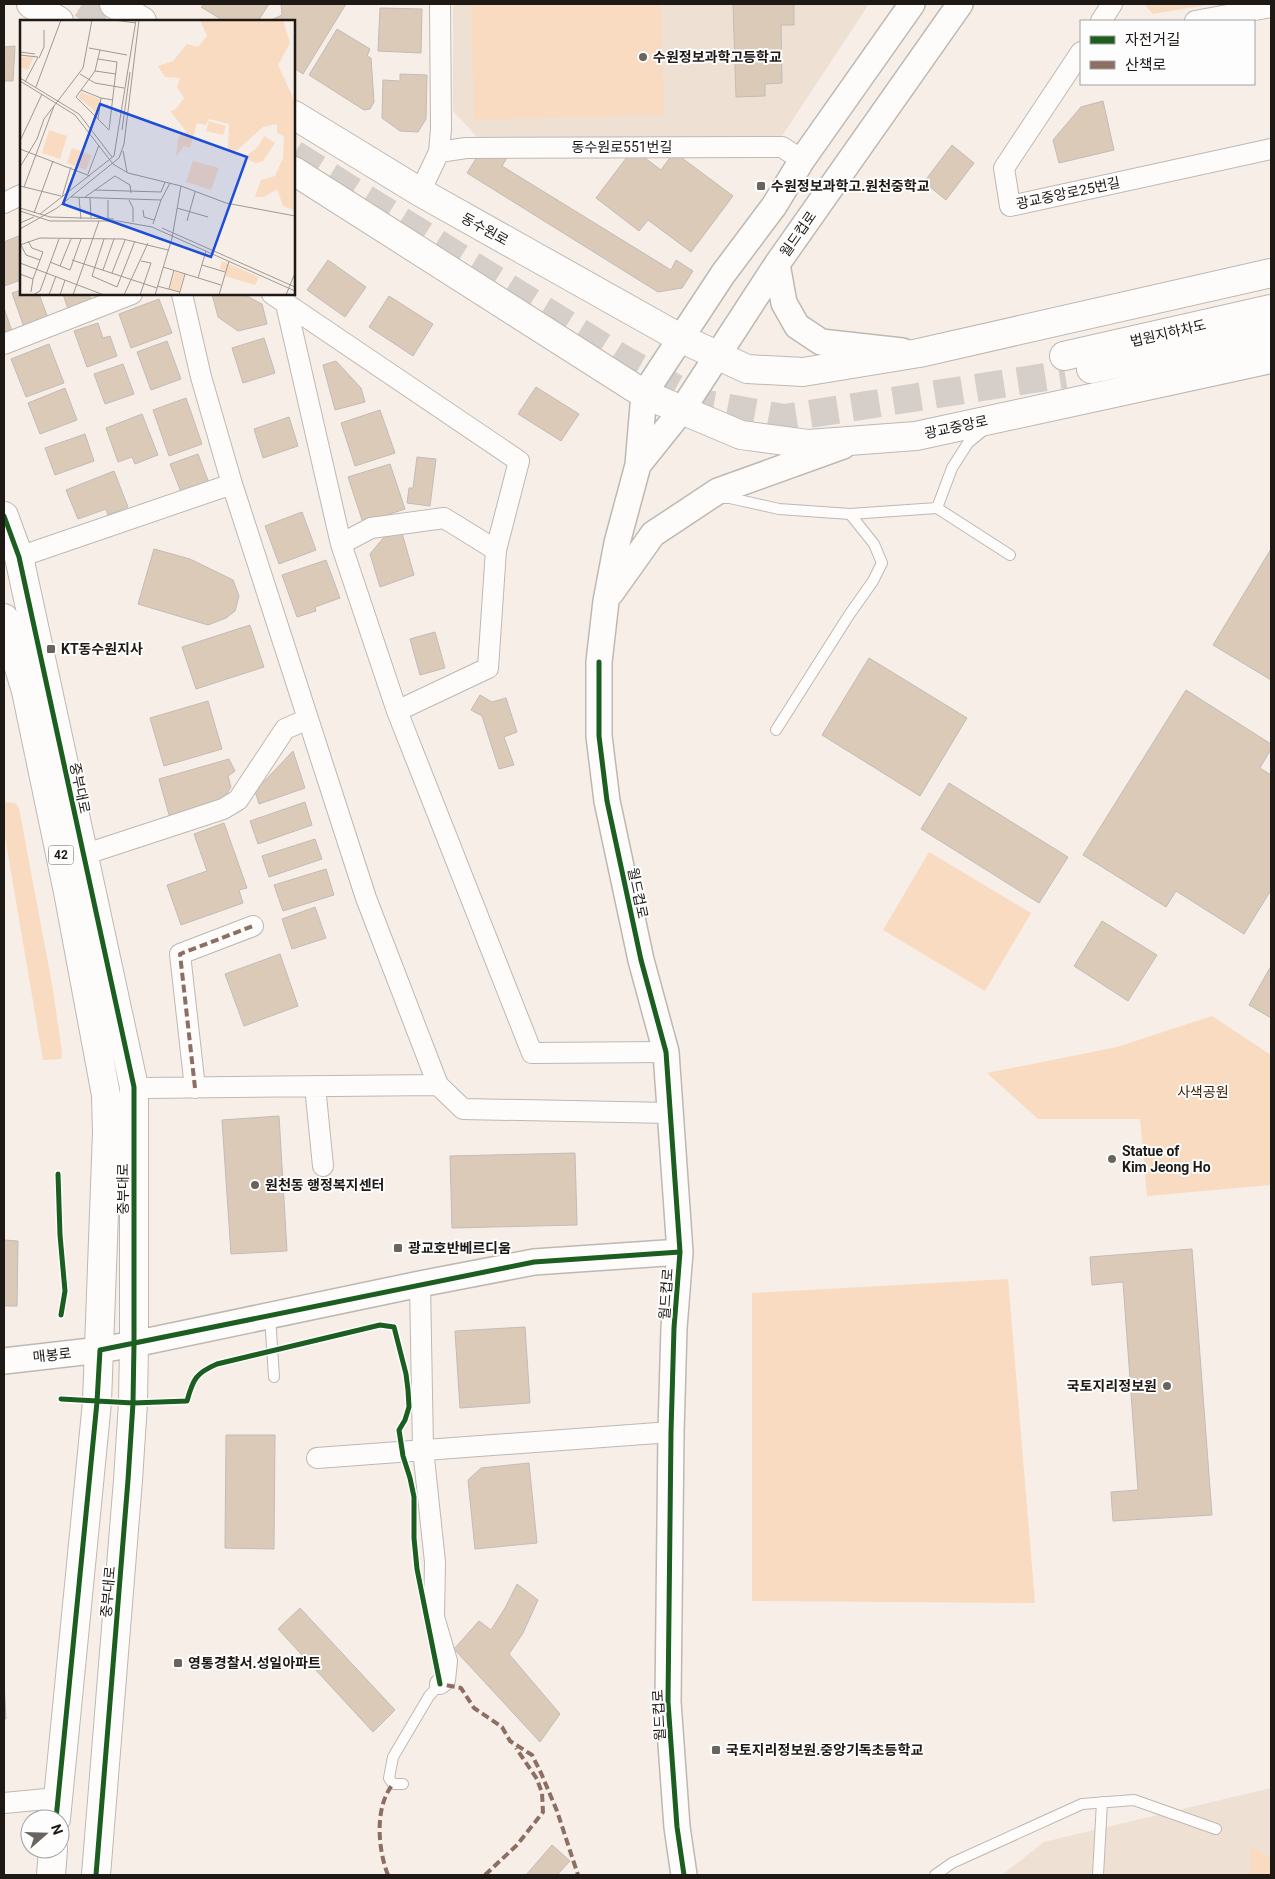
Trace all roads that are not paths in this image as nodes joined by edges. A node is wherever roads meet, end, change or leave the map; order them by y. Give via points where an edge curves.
1 (31, 4) edge
2 (114, 4) edge
3 (440, 4) edge
4 (912, 4) edge
5 (960, 4) edge
6 (1112, 4) edge
7 (1271, 7) edge
8 (57, 20) edge
9 (140, 20) edge
10 (1102, 20) edge
11 (1200, 20) edge
12 (1080, 54) edge
13 (295, 116) edge
14 (1271, 149) edge
15 (439, 152) junction
16 (802, 160) junction
17 (295, 172) edge
18 (420, 192) junction
19 (20, 195) edge
20 (4, 203) edge
21 (777, 264) junction
22 (1271, 273) edge
23 (129, 295) edge
24 (182, 295) edge
25 (279, 299) edge
26 (1271, 309) edge
27 (1271, 332) edge
28 (680, 338) junction
29 (4, 344) edge
30 (919, 353) junction
31 (717, 355) junction
32 (1271, 359) edge
33 (644, 394) junction
34 (682, 410) junction
35 (998, 418) junction
36 (857, 440) junction
37 (638, 465) junction
38 (232, 484) junction
39 (707, 498) junction
40 (938, 508) junction
41 (850, 514) junction
42 (4, 516) edge
43 (341, 544) junction
44 (496, 550) junction
45 (1010, 555) dead end
46 (19, 557) junction
47 (606, 601) junction
48 (4, 618) edge
49 (398, 711) junction
50 (308, 720) junction
51 (776, 730) dead end
52 (83, 855) junction
53 (253, 926) dead end
54 (666, 1052) junction
55 (438, 1085) junction
56 (315, 1086) junction
57 (134, 1087) junction
58 (195, 1088) junction
59 (670, 1113) junction
60 (323, 1166) dead end
61 (680, 1252) junction
62 (420, 1284) junction
63 (270, 1316) junction
64 (134, 1344) junction
65 (100, 1350) junction
66 (4, 1361) edge
67 (274, 1377) dead end
68 (671, 1432) junction
69 (423, 1449) junction
70 (317, 1458) dead end
71 (89, 1476) junction
72 (128, 1480) junction
73 (440, 1684) joint
74 (402, 1784) dead end
75 (1102, 1802) junction
76 (4, 1803) edge
77 (56, 1809) edge
78 (1216, 1829) dead end
79 (52, 1859) edge
80 (51, 1875) edge
81 (96, 1875) edge
82 (684, 1875) edge
83 (935, 1875) edge
84 (1098, 1875) edge

1 - 8 main road
2 - 9 main road
3 - 15 street
4 - 16 street, 월드컵로
5 - 21 street, 월드컵로
6 - 10 street
7 - 11 street
12 - 14 street, 광교중앙로25번길 via 1004,168 1010,206
13 - 18 main road, 동수원로
15 - 16 street, 동수원로551번길 via 466,148 782,147
15 - 18 street
16 - 28 street, 월드컵로 via 774,206 722,274
17 - 33 main road
18 - 28 main road, 동수원로
19 - 20 street
21 - 30 street via 784,303 796,326 821,342
21 - 31 street, 월드컵로
22 - 30 main road
23 - 29 street
24 - 38 street via 201,377
25 - 43 street
25 - 44 street via 520,462
26 - 27 main road, 법원지하차도 via 1064,365
28 - 31 main road
28 - 33 street, 월드컵로
30 - 31 main road via 803,372 747,369
31 - 34 street, 월드컵로
32 - 35 main road, 광교중앙로
33 - 34 main road, 광교중앙로
33 - 37 street, 월드컵로
34 - 36 main road, 광교중앙로 via 740,435 808,444
34 - 37 street, 월드컵로
35 - 36 main road, 광교중앙로 via 916,436
35 - 40 lane via 968,443 952,468
36 - 39 street via 718,490
37 - 47 street, 월드컵로 via 617,543
38 - 46 street
38 - 50 street
39 - 41 lane via 730,498 779,509
39 - 47 street via 653,534
40 - 41 lane
40 - 45 lane
41 - 51 lane via 874,544 882,563
42 - 46 main road, 중부대로 / 42
43 - 44 street via 371,528 444,518
43 - 49 street
44 - 49 street via 488,668
46 - 52 main road, 중부대로 / 42
47 - 54 street, 월드컵로 via 599,662 599,736 607,801 641,960
48 - 65 main road, 중부대로 / 42 via 26,691 106,1095
49 - 54 street via 532,1053
50 - 52 street via 285,729 238,800 223,808
50 - 55 street via 366,898
52 - 57 main road, 중부대로 / 42
53 - 58 street via 180,954
54 - 59 street, 월드컵로
55 - 56 street
55 - 59 street via 463,1109
56 - 58 street
56 - 60 street
57 - 58 street
57 - 64 main road, 중부대로 / 42
59 - 61 street, 월드컵로
61 - 62 street, 매봉로 via 534,1262
61 - 68 street, 월드컵로
62 - 63 street, 매봉로
62 - 69 street
63 - 64 street, 매봉로
63 - 67 lane
64 - 65 street, 매봉로
64 - 72 main road, 중부대로 / 42
65 - 66 street, 매봉로
65 - 71 main road, 중부대로 / 42
68 - 69 street
68 - 82 street, 월드컵로 via 668,1702 677,1827
69 - 70 street
69 - 73 street via 435,1562 434,1617 447,1661 445,1680
71 - 72 main road
71 - 77 main road, 중부대로 / 42
72 - 81 main road, 중부대로 / 42
73 - 74 lane via 429,1696 393,1757 389,1778 392,1784
75 - 78 lane via 1134,1800
75 - 83 lane via 1082,1804 952,1863
75 - 84 lane
76 - 77 street, 중부대로
79 - 80 main road

